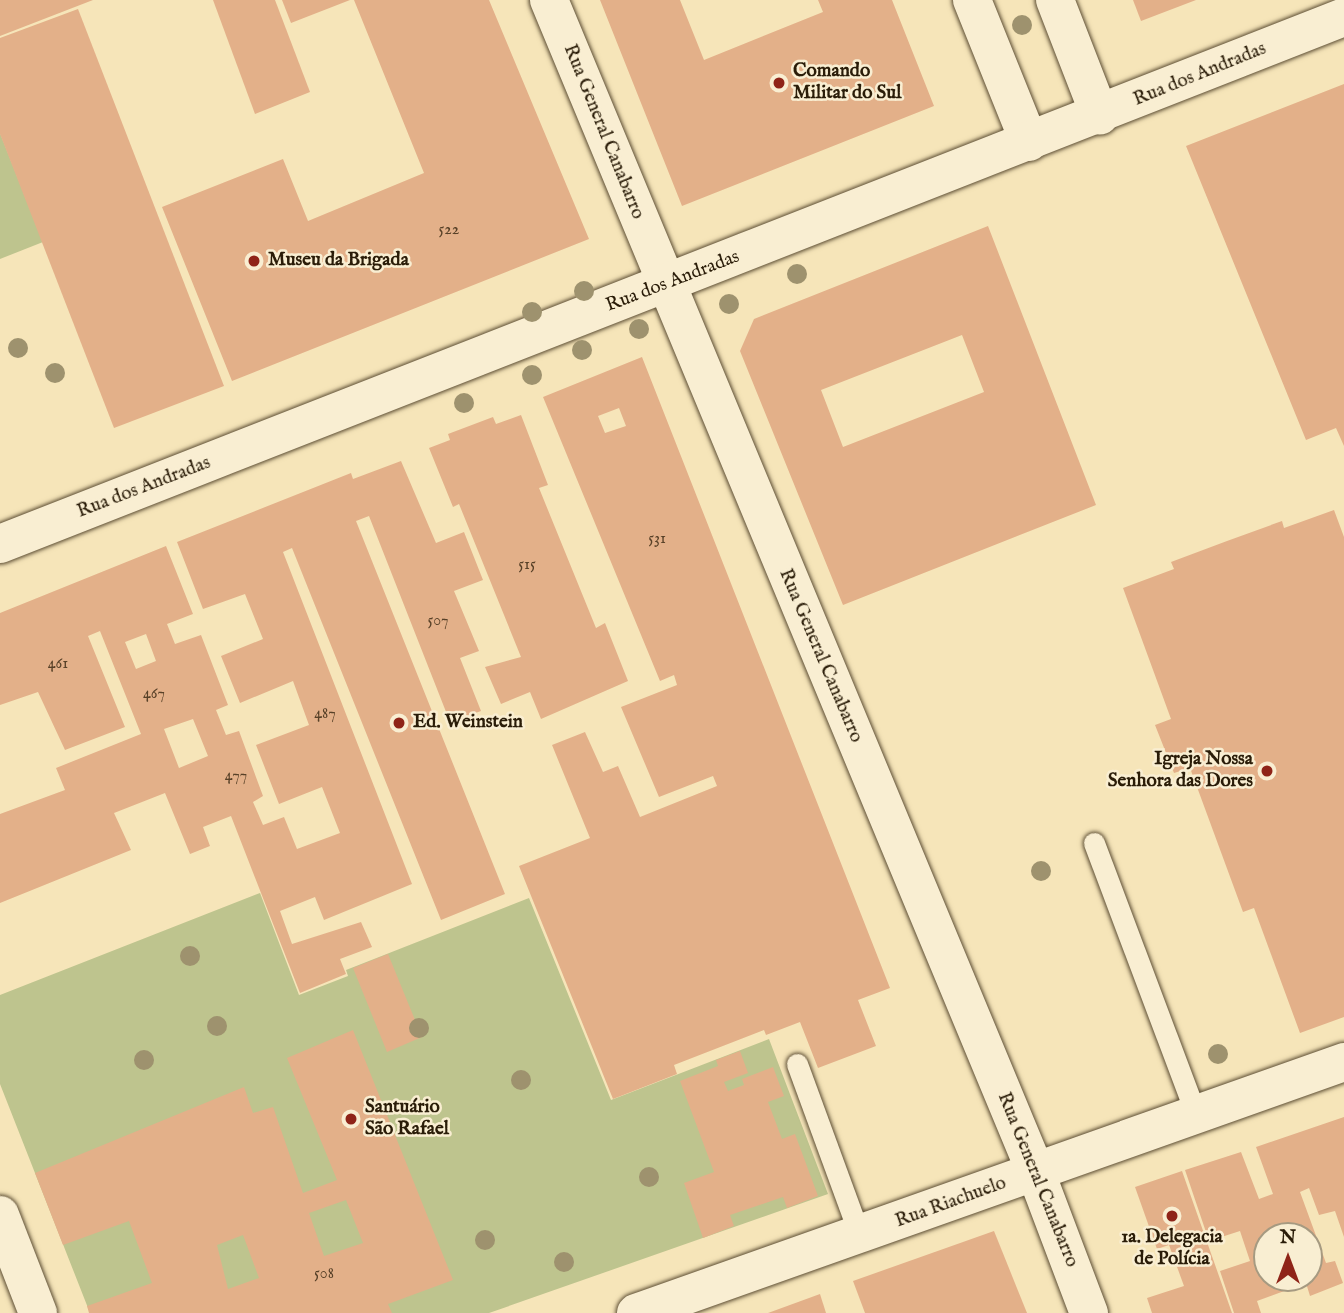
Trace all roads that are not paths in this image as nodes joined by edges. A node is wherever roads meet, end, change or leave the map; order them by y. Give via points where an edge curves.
1 (549, 0) edge
2 (972, 0) edge
3 (1055, 0) edge
4 (1344, 17) edge
5 (1100, 116) junction
6 (1029, 142) junction
7 (664, 285) junction
8 (0, 544) edge
9 (1094, 843) dead end
10 (1344, 1062) edge
11 (797, 1064) dead end
12 (1197, 1117) junction
13 (1036, 1173) junction
14 (0, 1215) edge
15 (860, 1236) junction
16 (38, 1313) edge
17 (636, 1313) edge
18 (1089, 1313) edge

1 - 7 street, Rua General Canabarro
2 - 6 street
3 - 5 street
4 - 5 street, Rua dos Andradas
5 - 6 street, Rua dos Andradas
6 - 7 street, Rua dos Andradas
7 - 8 street, Rua dos Andradas
7 - 13 street, Rua General Canabarro
9 - 12 lane
10 - 12 street, Rua Riachuelo
11 - 15 lane
12 - 13 street, Rua Riachuelo
13 - 15 street, Rua Riachuelo
13 - 18 street, Rua General Canabarro
14 - 16 street
15 - 17 street, Rua Riachuelo

